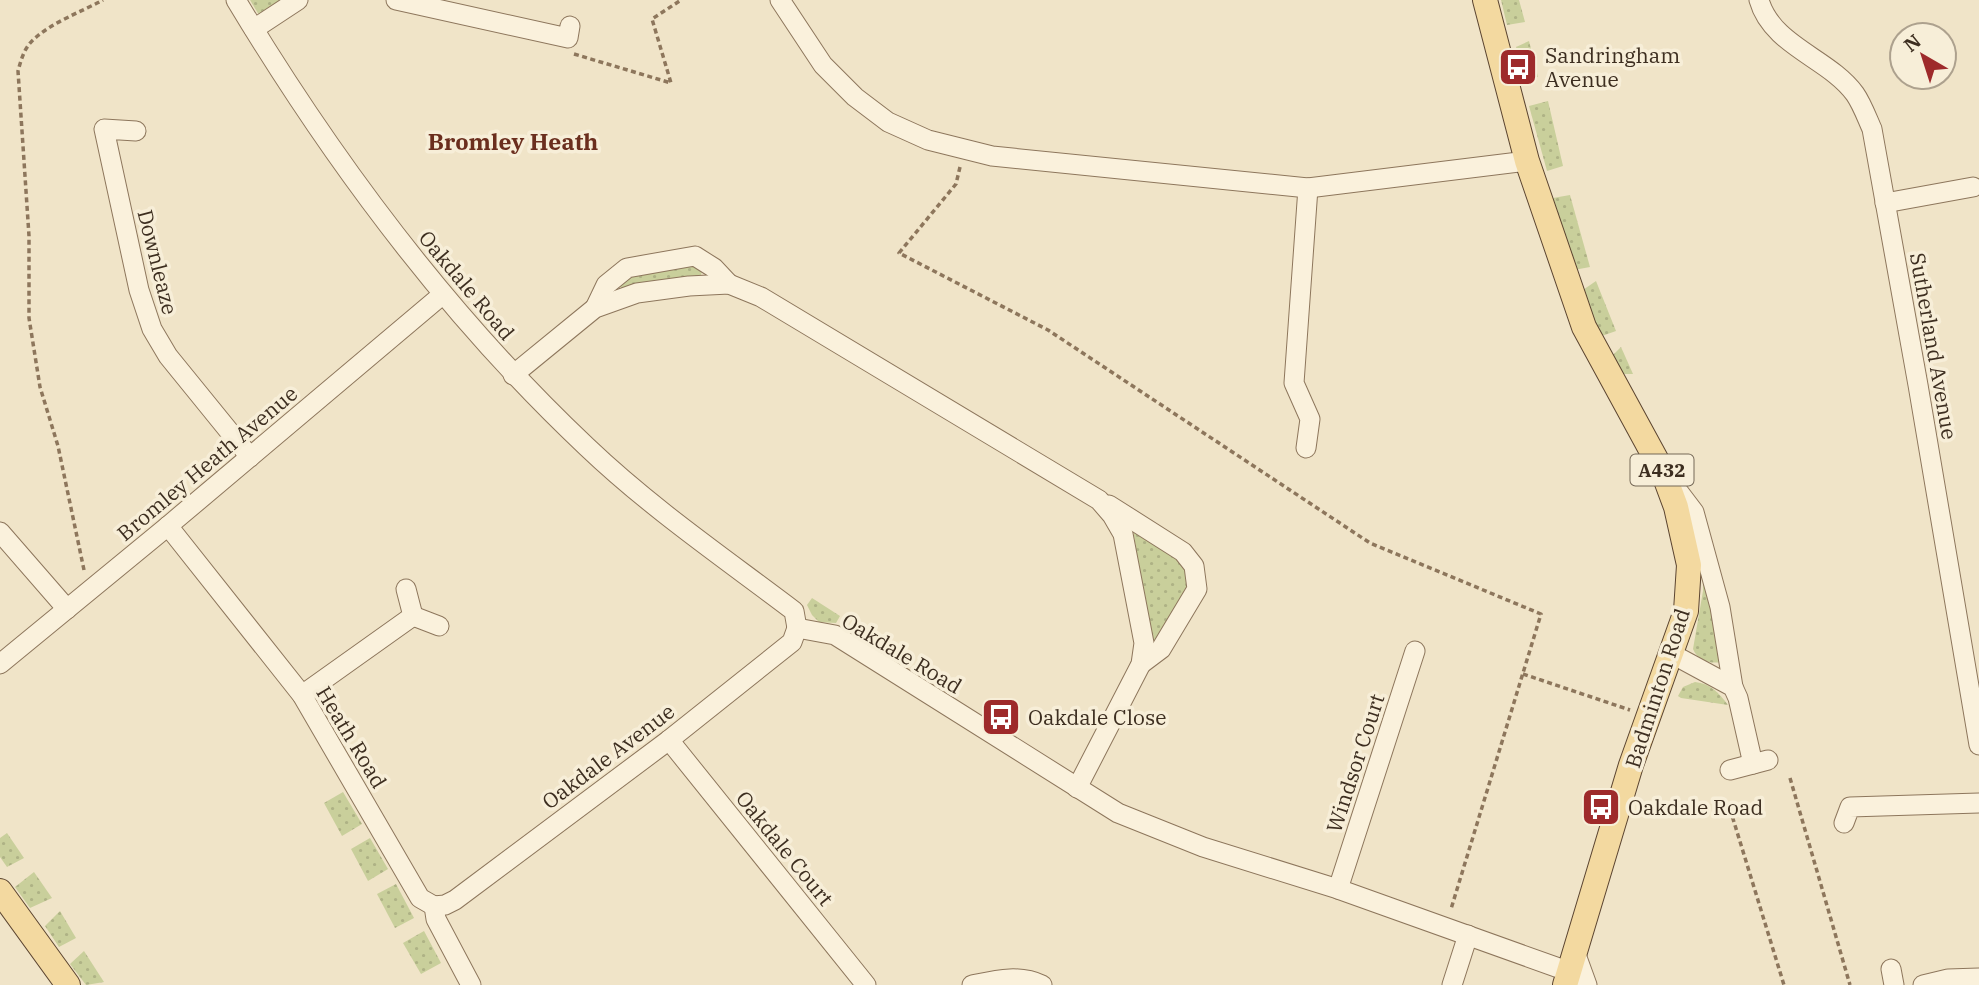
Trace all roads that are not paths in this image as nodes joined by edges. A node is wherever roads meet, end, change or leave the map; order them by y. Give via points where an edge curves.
1 (236, 0) edge
2 (298, 0) edge
3 (396, 0) edge
4 (780, 0) edge
5 (1485, 0) edge
6 (1759, 0) edge
7 (254, 29) junction
8 (569, 39) road end
9 (136, 131) dead end
10 (1527, 161) junction
11 (1973, 187) dead end
12 (1308, 188) junction
13 (1885, 203) junction
14 (729, 285) junction
15 (442, 296) junction
16 (595, 308) junction
17 (513, 375) junction
18 (1306, 448) dead end
19 (250, 457) junction
20 (1663, 472) junction
21 (1099, 500) junction
22 (168, 526) junction
23 (0, 532) edge
24 (406, 589) dead end
25 (66, 609) junction
26 (413, 616) junction
27 (439, 626) dead end
28 (797, 628) junction
29 (1415, 651) dead end
30 (1672, 654) junction
31 (0, 664) edge
32 (1141, 664) junction
33 (1733, 687) junction
34 (302, 695) junction
35 (669, 740) junction
36 (1979, 745) edge
37 (1731, 770) dead end
38 (1077, 788) junction
39 (1979, 803) edge
40 (1843, 823) dead end
41 (1338, 889) junction
42 (0, 891) edge
43 (434, 906) junction
44 (1468, 935) junction
45 (1574, 974) edge
46 (1979, 978) edge
47 (68, 985) edge
48 (471, 985) edge
49 (866, 985) edge
50 (972, 985) edge
51 (1042, 985) edge
52 (1452, 985) edge
53 (1923, 985) edge

1 - 7 street, Oakdale Road
2 - 7 street
3 - 8 street
4 - 12 street via 823,65 855,97 888,122 928,139 992,156
5 - 10 main road, Badminton Road / A432
6 - 13 street, Sutherland Avenue via 1780,35 1856,95 1872,129
7 - 15 street, Oakdale Road via 324,140
9 - 19 street, Downleaze via 97,129 152,329 167,356
10 - 12 street
10 - 20 main road, Badminton Road / A432 via 1584,327
11 - 13 street
12 - 18 street via 1294,383 1310,419
13 - 36 street, Sutherland Avenue
14 - 16 street via 637,293
14 - 16 street via 695,256 627,268 606,285
14 - 21 street via 761,297
15 - 17 street, Oakdale Road
15 - 19 street, Bromley Heath Avenue
16 - 17 street
17 - 28 street, Oakdale Road via 589,449 676,523 794,611
19 - 22 street, Bromley Heath Avenue
20 - 30 main road, Badminton Road / A432 via 1689,565 1686,611
20 - 33 street via 1694,512 1720,607
21 - 32 street via 1123,534 1144,643
21 - 32 street via 1183,552 1194,566 1197,589 1161,649
22 - 25 street, Bromley Heath Avenue
22 - 34 street, Heath Road
23 - 25 street
24 - 26 street
25 - 31 street, Bromley Heath Avenue
26 - 27 street
26 - 34 street
28 - 35 street, Oakdale Avenue via 792,642
28 - 38 street, Oakdale Road via 835,635
29 - 41 street, Windsor Court
30 - 33 street
30 - 45 main road, Badminton Road / A432 via 1631,765
32 - 38 street
33 - 37 street via 1761,762
34 - 43 street, Heath Road via 420,898
35 - 43 street, Oakdale Avenue via 455,900
35 - 49 street, Oakdale Court
38 - 41 street, Oakdale Road via 1118,813 1203,846
39 - 40 street via 1850,807
41 - 44 street, Oakdale Road
42 - 47 main road
43 - 48 street, Heath Road via 436,919
44 - 45 street, Oakdale Road
44 - 52 street
46 - 53 street
50 - 51 street via 1003,978

